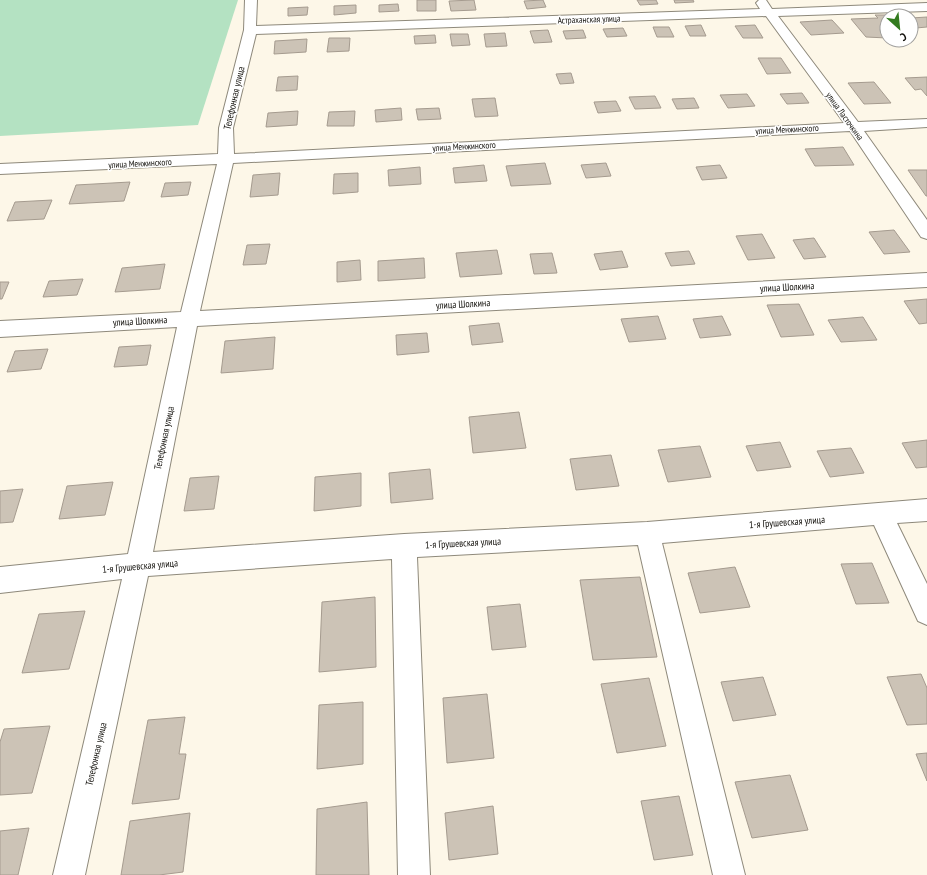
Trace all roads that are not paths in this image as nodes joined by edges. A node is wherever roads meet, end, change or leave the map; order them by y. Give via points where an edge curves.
1 (251, 0) edge
2 (760, 0) edge
3 (927, 7) edge
4 (769, 13) junction
5 (250, 30) junction
6 (927, 123) edge
7 (853, 126) junction
8 (226, 159) junction
9 (0, 169) edge
10 (927, 233) edge
11 (927, 280) edge
12 (189, 318) junction
13 (0, 329) edge
14 (927, 510) edge
15 (881, 514) junction
16 (647, 533) junction
17 (404, 546) junction
18 (138, 565) junction
19 (0, 580) edge
20 (927, 612) edge
21 (69, 875) edge
22 (414, 875) edge
23 (729, 875) edge

1 - 5 street, Телефонная улица
2 - 4 street, улица Ласточкина
3 - 4 street, Астраханская улица
4 - 5 street, Астраханская улица
4 - 7 street, улица Ласточкина
5 - 8 street, Телефонная улица via 226,128
6 - 7 street, улица Менжинского
7 - 8 street, улица Менжинского
7 - 10 street, улица Ласточкина
8 - 9 street, улица Менжинского
8 - 12 street, Телефонная улица
11 - 12 street, улица Шолкина
12 - 13 street, улица Шолкина
12 - 18 street, Телефонная улица
14 - 15 street, 1-я Грушевская улица
15 - 16 street, 1-я Грушевская улица
15 - 20 street
16 - 17 street, 1-я Грушевская улица
16 - 23 street
17 - 18 street, 1-я Грушевская улица
17 - 22 street
18 - 19 street, 1-я Грушевская улица
18 - 21 street, Телефонная улица

